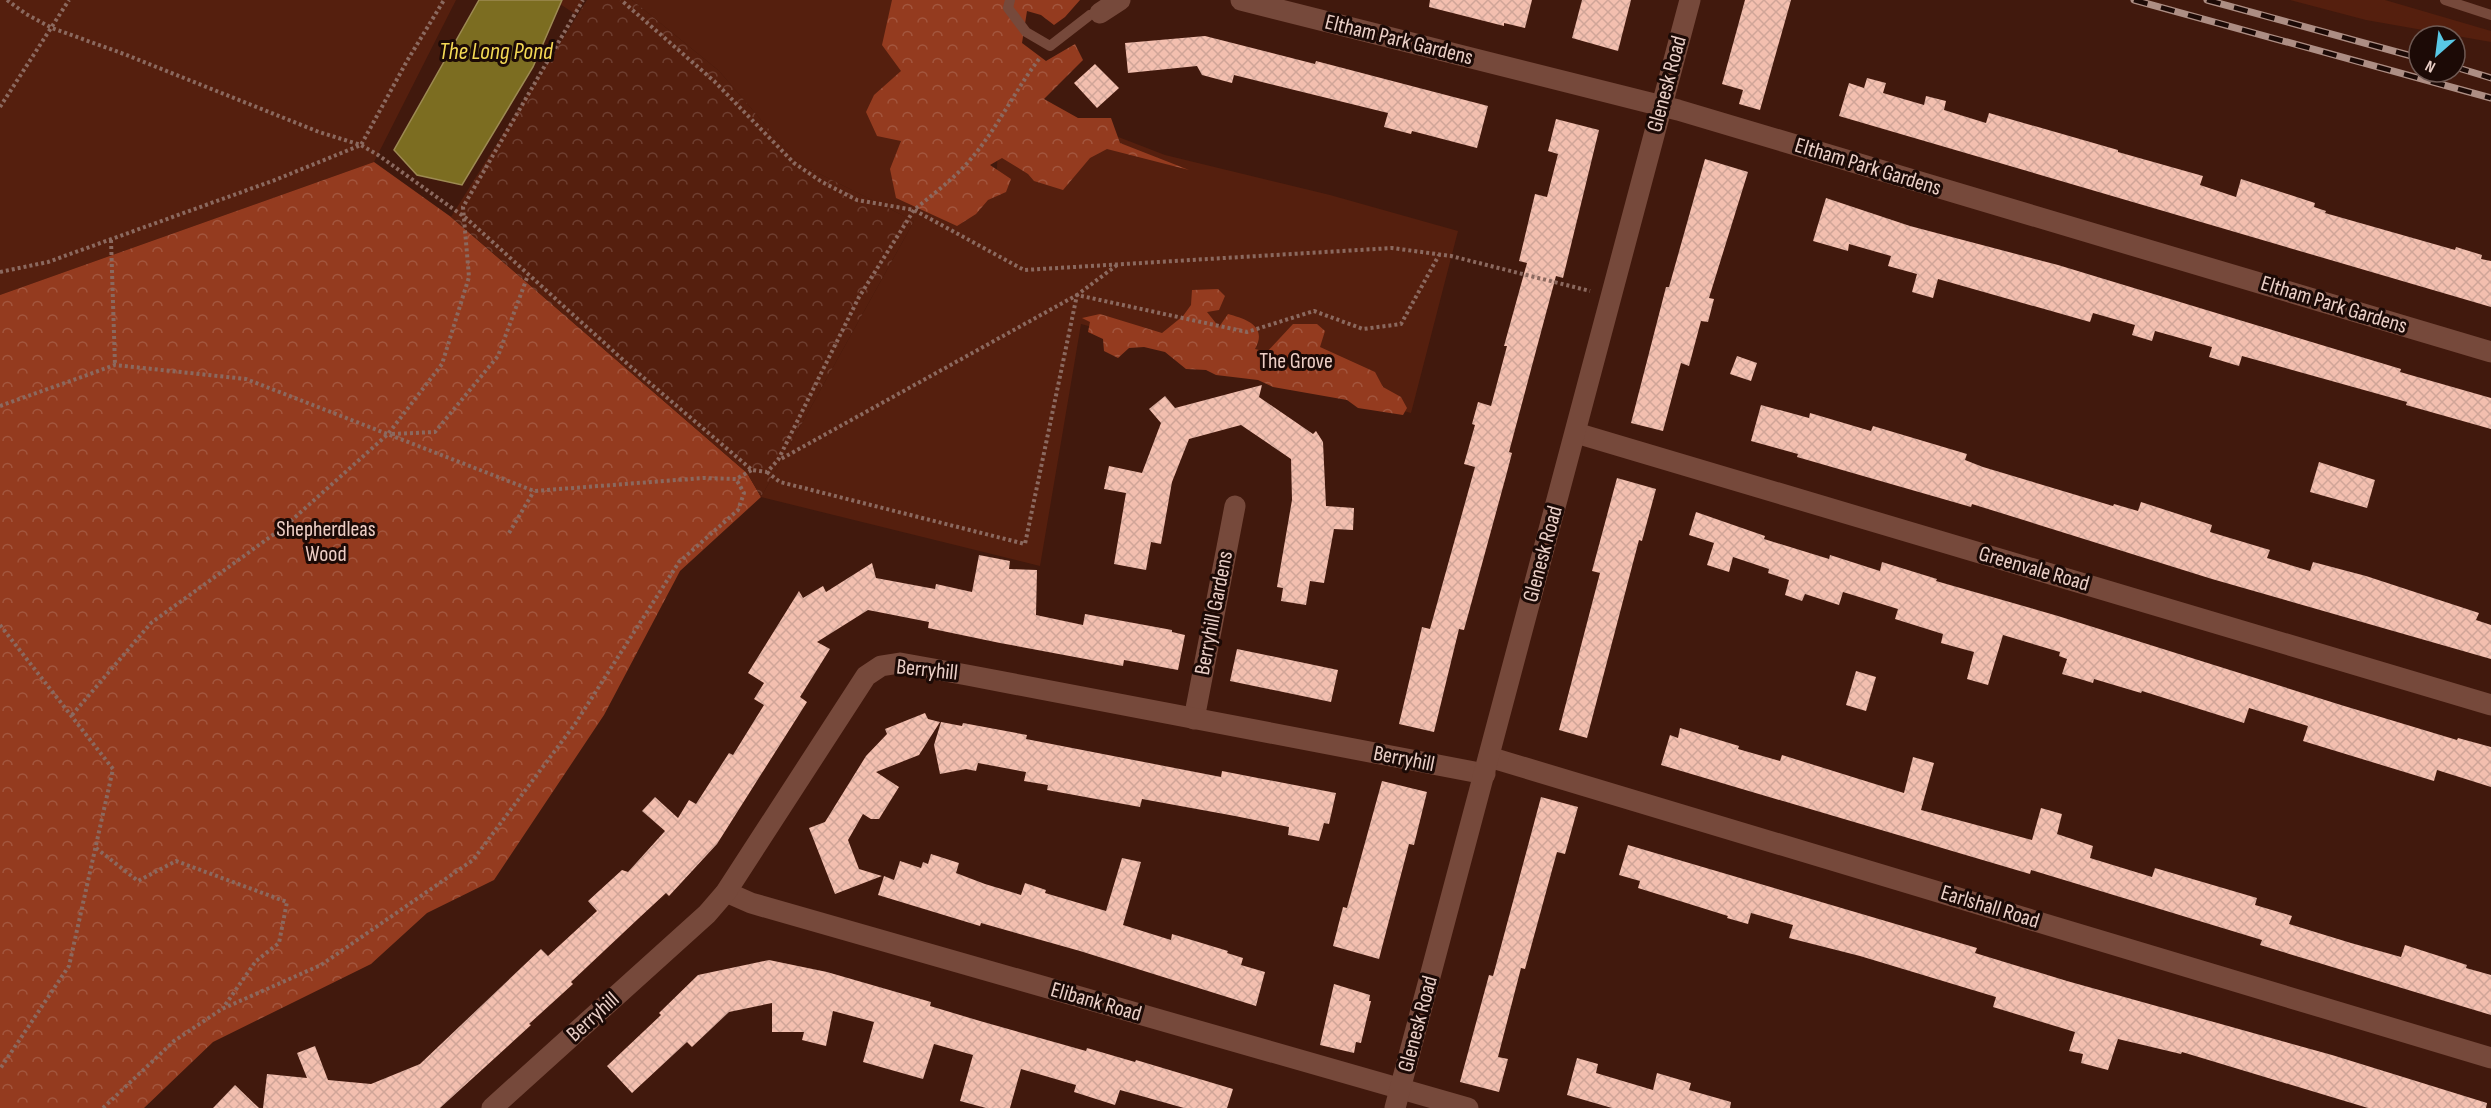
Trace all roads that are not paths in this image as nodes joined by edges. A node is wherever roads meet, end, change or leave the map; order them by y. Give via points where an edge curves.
1 (1010, 0) edge
2 (1120, 0) edge
3 (1241, 0) edge
4 (1690, 0) edge
5 (2445, 0) edge
6 (1100, 13) joint
7 (2491, 15) edge
8 (1661, 106) junction
9 (2491, 352) edge
10 (1576, 433) junction
11 (1235, 506) dead end
12 (2491, 705) edge
13 (1194, 719) junction
14 (1487, 765) junction
15 (726, 892) junction
16 (2491, 1058) edge
17 (1397, 1098) edge
18 (492, 1108) edge
19 (1468, 1108) edge

1 - 6 lane via 1008,8 1026,32 1050,46 1090,15
2 - 6 street
3 - 8 street, Eltham Park Gardens
4 - 8 street, Glenesk Road
5 - 7 lane
8 - 9 street, Eltham Park Gardens
8 - 10 street, Glenesk Road
10 - 12 street, Greenvale Road
10 - 14 street, Glenesk Road
11 - 13 street, Berryhill Gardens
13 - 14 street, Berryhill
13 - 15 street, Berryhill via 900,663 881,666 866,676
14 - 16 street, Earlshall Road
14 - 17 street, Glenesk Road
15 - 17 street, Elibank Road
15 - 18 street, Berryhill via 707,914
17 - 19 street, Elibank Road

